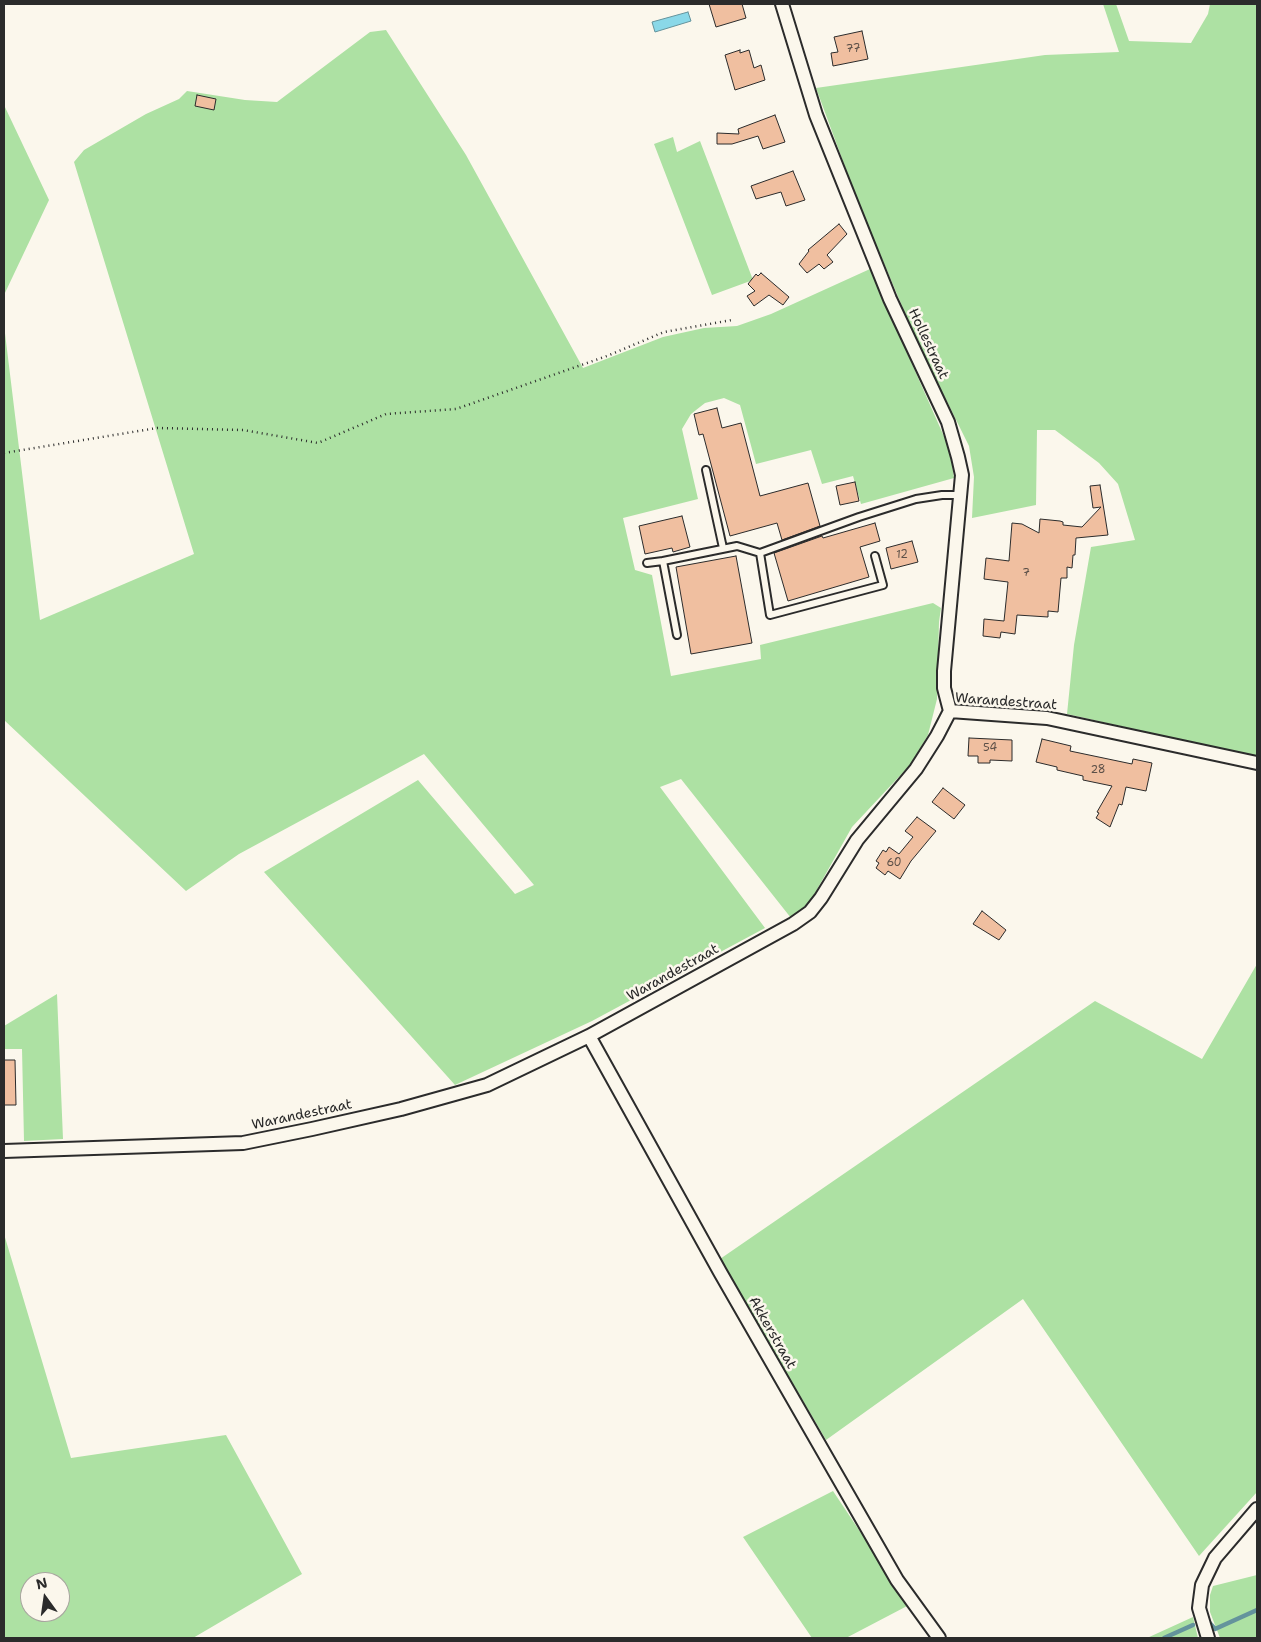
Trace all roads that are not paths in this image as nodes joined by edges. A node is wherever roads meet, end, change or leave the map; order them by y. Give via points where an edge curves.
1 (782, 4) edge
2 (706, 470) dead end
3 (960, 495) junction
4 (722, 548) junction
5 (760, 553) junction
6 (875, 556) dead end
7 (663, 561) junction
8 (648, 564) dead end
9 (677, 635) dead end
10 (950, 711) junction
11 (1257, 764) edge
12 (589, 1036) junction
13 (4, 1150) edge
14 (1257, 1509) edge
15 (939, 1638) edge
16 (1208, 1638) edge

1 - 3 street, Hollestraat via 816,115 890,298 954,437 962,475
2 - 4 lane
3 - 5 lane via 916,499
3 - 10 street, Hollestraat via 944,671 944,688
4 - 5 lane via 736,546
4 - 7 lane
5 - 6 lane via 770,616 883,585
7 - 8 lane
7 - 9 lane
10 - 11 street, Warandestraat via 1047,718
10 - 12 street, Warandestraat via 916,769 857,840 810,912
12 - 13 street, Warandestraat via 487,1085 243,1143
12 - 15 street, Akkerstraat via 857,1512 897,1580
14 - 16 street via 1215,1558 1202,1585 1199,1608

